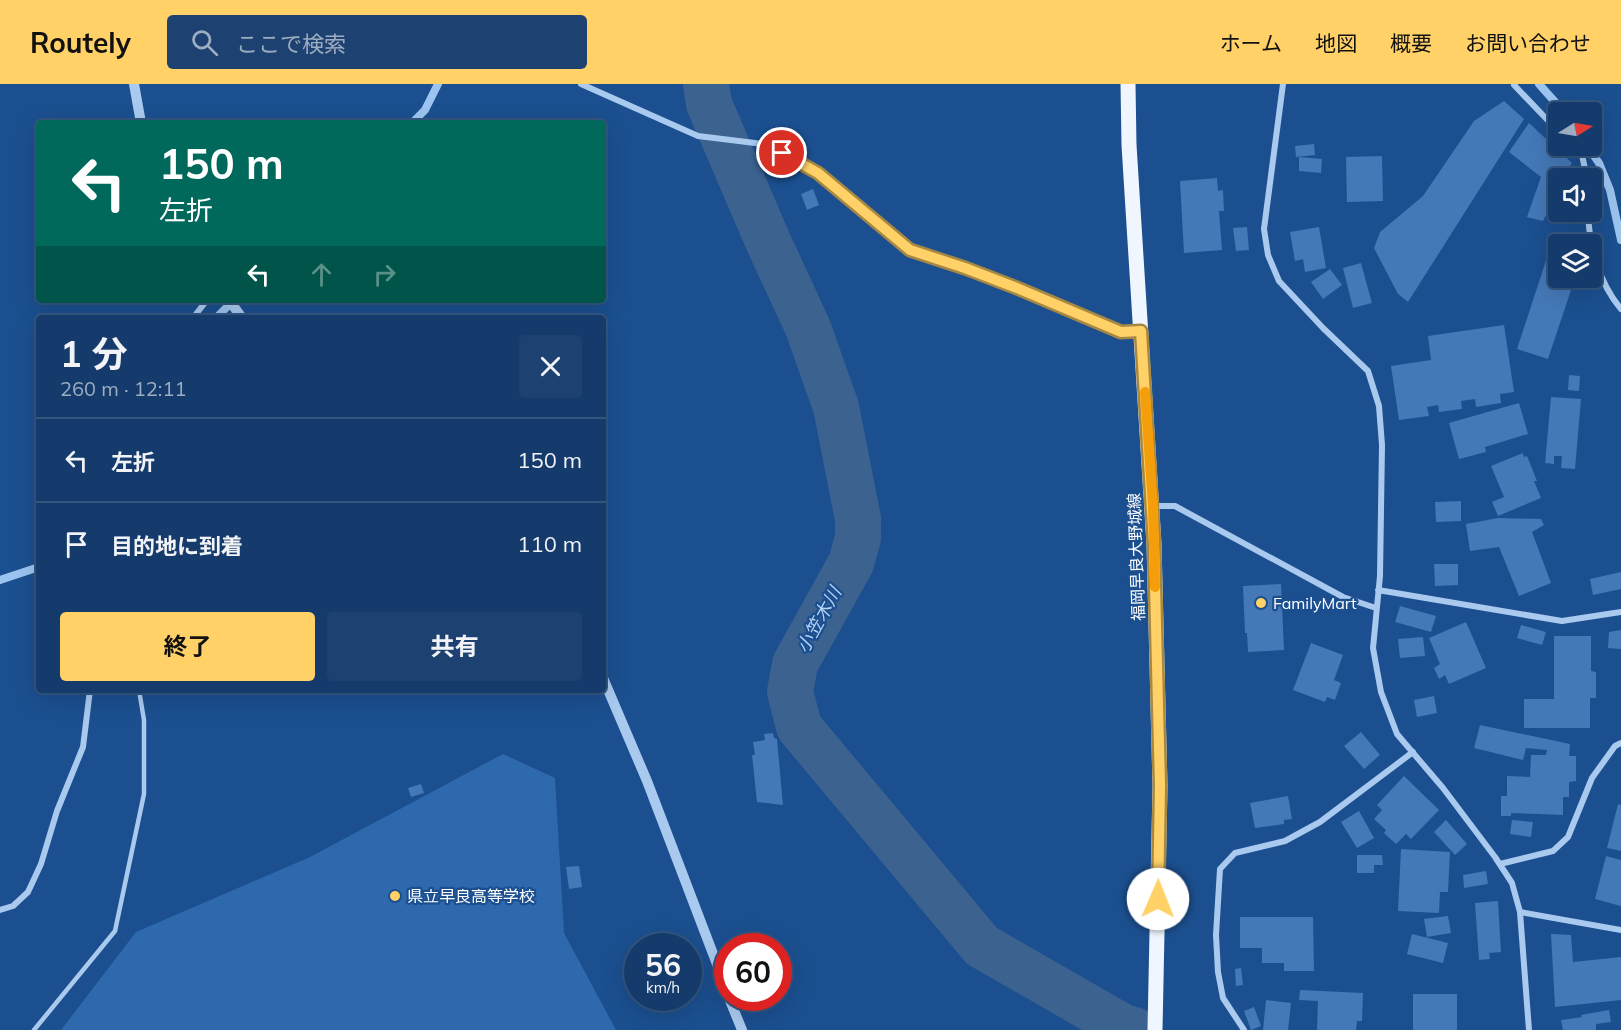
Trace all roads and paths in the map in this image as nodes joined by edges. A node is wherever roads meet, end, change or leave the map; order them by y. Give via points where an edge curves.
1 (134, 84) edge
2 (581, 84) edge
3 (1128, 84) edge
4 (1283, 84) edge
5 (1514, 85) edge
6 (140, 120) edge
7 (1548, 121) edge
8 (1588, 222) edge
9 (205, 303) edge
10 (1621, 309) edge
11 (195, 315) edge
12 (1141, 331) junction
13 (1153, 506) junction
14 (1378, 590) junction
15 (1376, 608) junction
16 (1621, 612) edge
17 (606, 685) edge
18 (90, 693) edge
19 (140, 693) edge
20 (1621, 743) edge
21 (1413, 752) junction
22 (1500, 864) junction
23 (0, 910) edge
24 (1520, 912) junction
25 (1621, 930) edge
26 (714, 958) edge
27 (734, 1011) edge
28 (34, 1030) edge
29 (742, 1030) edge
30 (1155, 1030) edge
31 (1244, 1030) edge
32 (1529, 1030) edge

1 - 6 street
2 - 12 street via 698,136 763,144 818,173 910,250 1017,288 1121,332
3 - 12 main road, 福岡早良大野城線
4 - 14 street via 1264,229 1268,255 1279,281 1368,371 1374,388 1382,445
5 - 7 street
8 - 10 street via 1596,265
9 - 11 street
12 - 13 main road, 福岡早良大野城線
13 - 15 street via 1175,506 1343,597
13 - 30 main road, 福岡早良大野城線 via 1160,786
14 - 15 street
14 - 16 street via 1562,621
15 - 21 street via 1373,648 1381,692 1397,734
17 - 26 street
18 - 23 street via 83,747 41,864 28,892 13,906
19 - 28 lane via 144,720 144,794 115,930
20 - 22 street via 1592,778 1568,837 1553,851
21 - 22 street
21 - 31 street via 1320,822 1285,841 1235,853 1220,869 1218,972 1223,998
22 - 24 street via 1512,883
24 - 25 street
24 - 32 street
27 - 29 street

